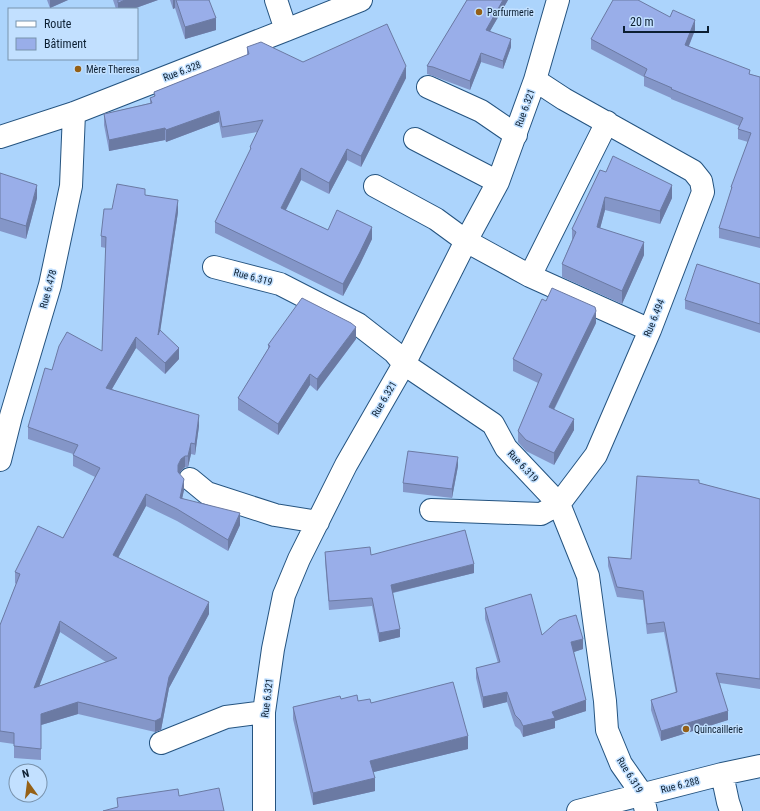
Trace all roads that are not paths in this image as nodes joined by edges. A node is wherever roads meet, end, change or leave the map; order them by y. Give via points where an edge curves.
1 (276, 0) edge
2 (361, 0) edge
3 (558, 0) edge
4 (286, 30) junction
5 (535, 80) junction
6 (428, 87) dead end
7 (74, 113) junction
8 (607, 122) junction
9 (516, 135) junction
10 (0, 137) edge
11 (415, 140) dead end
12 (498, 182) junction
13 (375, 186) dead end
14 (466, 241) junction
15 (214, 267) dead end
16 (530, 276) junction
17 (650, 330) junction
18 (404, 364) junction
19 (0, 460) edge
20 (190, 479) dead end
21 (559, 504) junction
22 (431, 510) dead end
23 (318, 522) junction
24 (264, 712) junction
25 (160, 743) dead end
26 (760, 766) edge
27 (722, 774) junction
28 (644, 803) edge
29 (264, 811) edge
30 (578, 811) edge
31 (731, 811) edge

1 - 4 street
2 - 4 street, Rue 6.328
3 - 5 street, Rue 6.321
4 - 7 street, Rue 6.328
5 - 8 street, Rue 6.494
5 - 9 street, Rue 6.321
6 - 9 street via 481,111
7 - 10 street, Rue 6.328
7 - 19 street, Rue 6.478 via 71,186 50,285
8 - 16 street
8 - 17 street, Rue 6.494 via 693,171 701,181 703,192
9 - 12 street, Rue 6.321
11 - 12 street
12 - 14 street, Rue 6.321
13 - 14 street via 436,219
14 - 16 street
14 - 18 street, Rue 6.321
15 - 18 street, Rue 6.319 via 280,284 358,324 394,352
16 - 17 street
17 - 21 street, Rue 6.494 via 596,455
18 - 21 street, Rue 6.319 via 493,424 506,448
18 - 23 street, Rue 6.321 via 346,465
20 - 23 street via 207,493 275,514
21 - 22 street, Rue 6.494 via 541,514
21 - 28 street, Rue 6.319 via 588,576 607,730 620,764
23 - 24 street, Rue 6.321 via 284,595
24 - 25 street via 226,717
24 - 29 street, Rue 6.321
26 - 27 street, Rue 6.288
27 - 28 street, Rue 6.288
27 - 31 street
28 - 30 street, Rue 6.288

